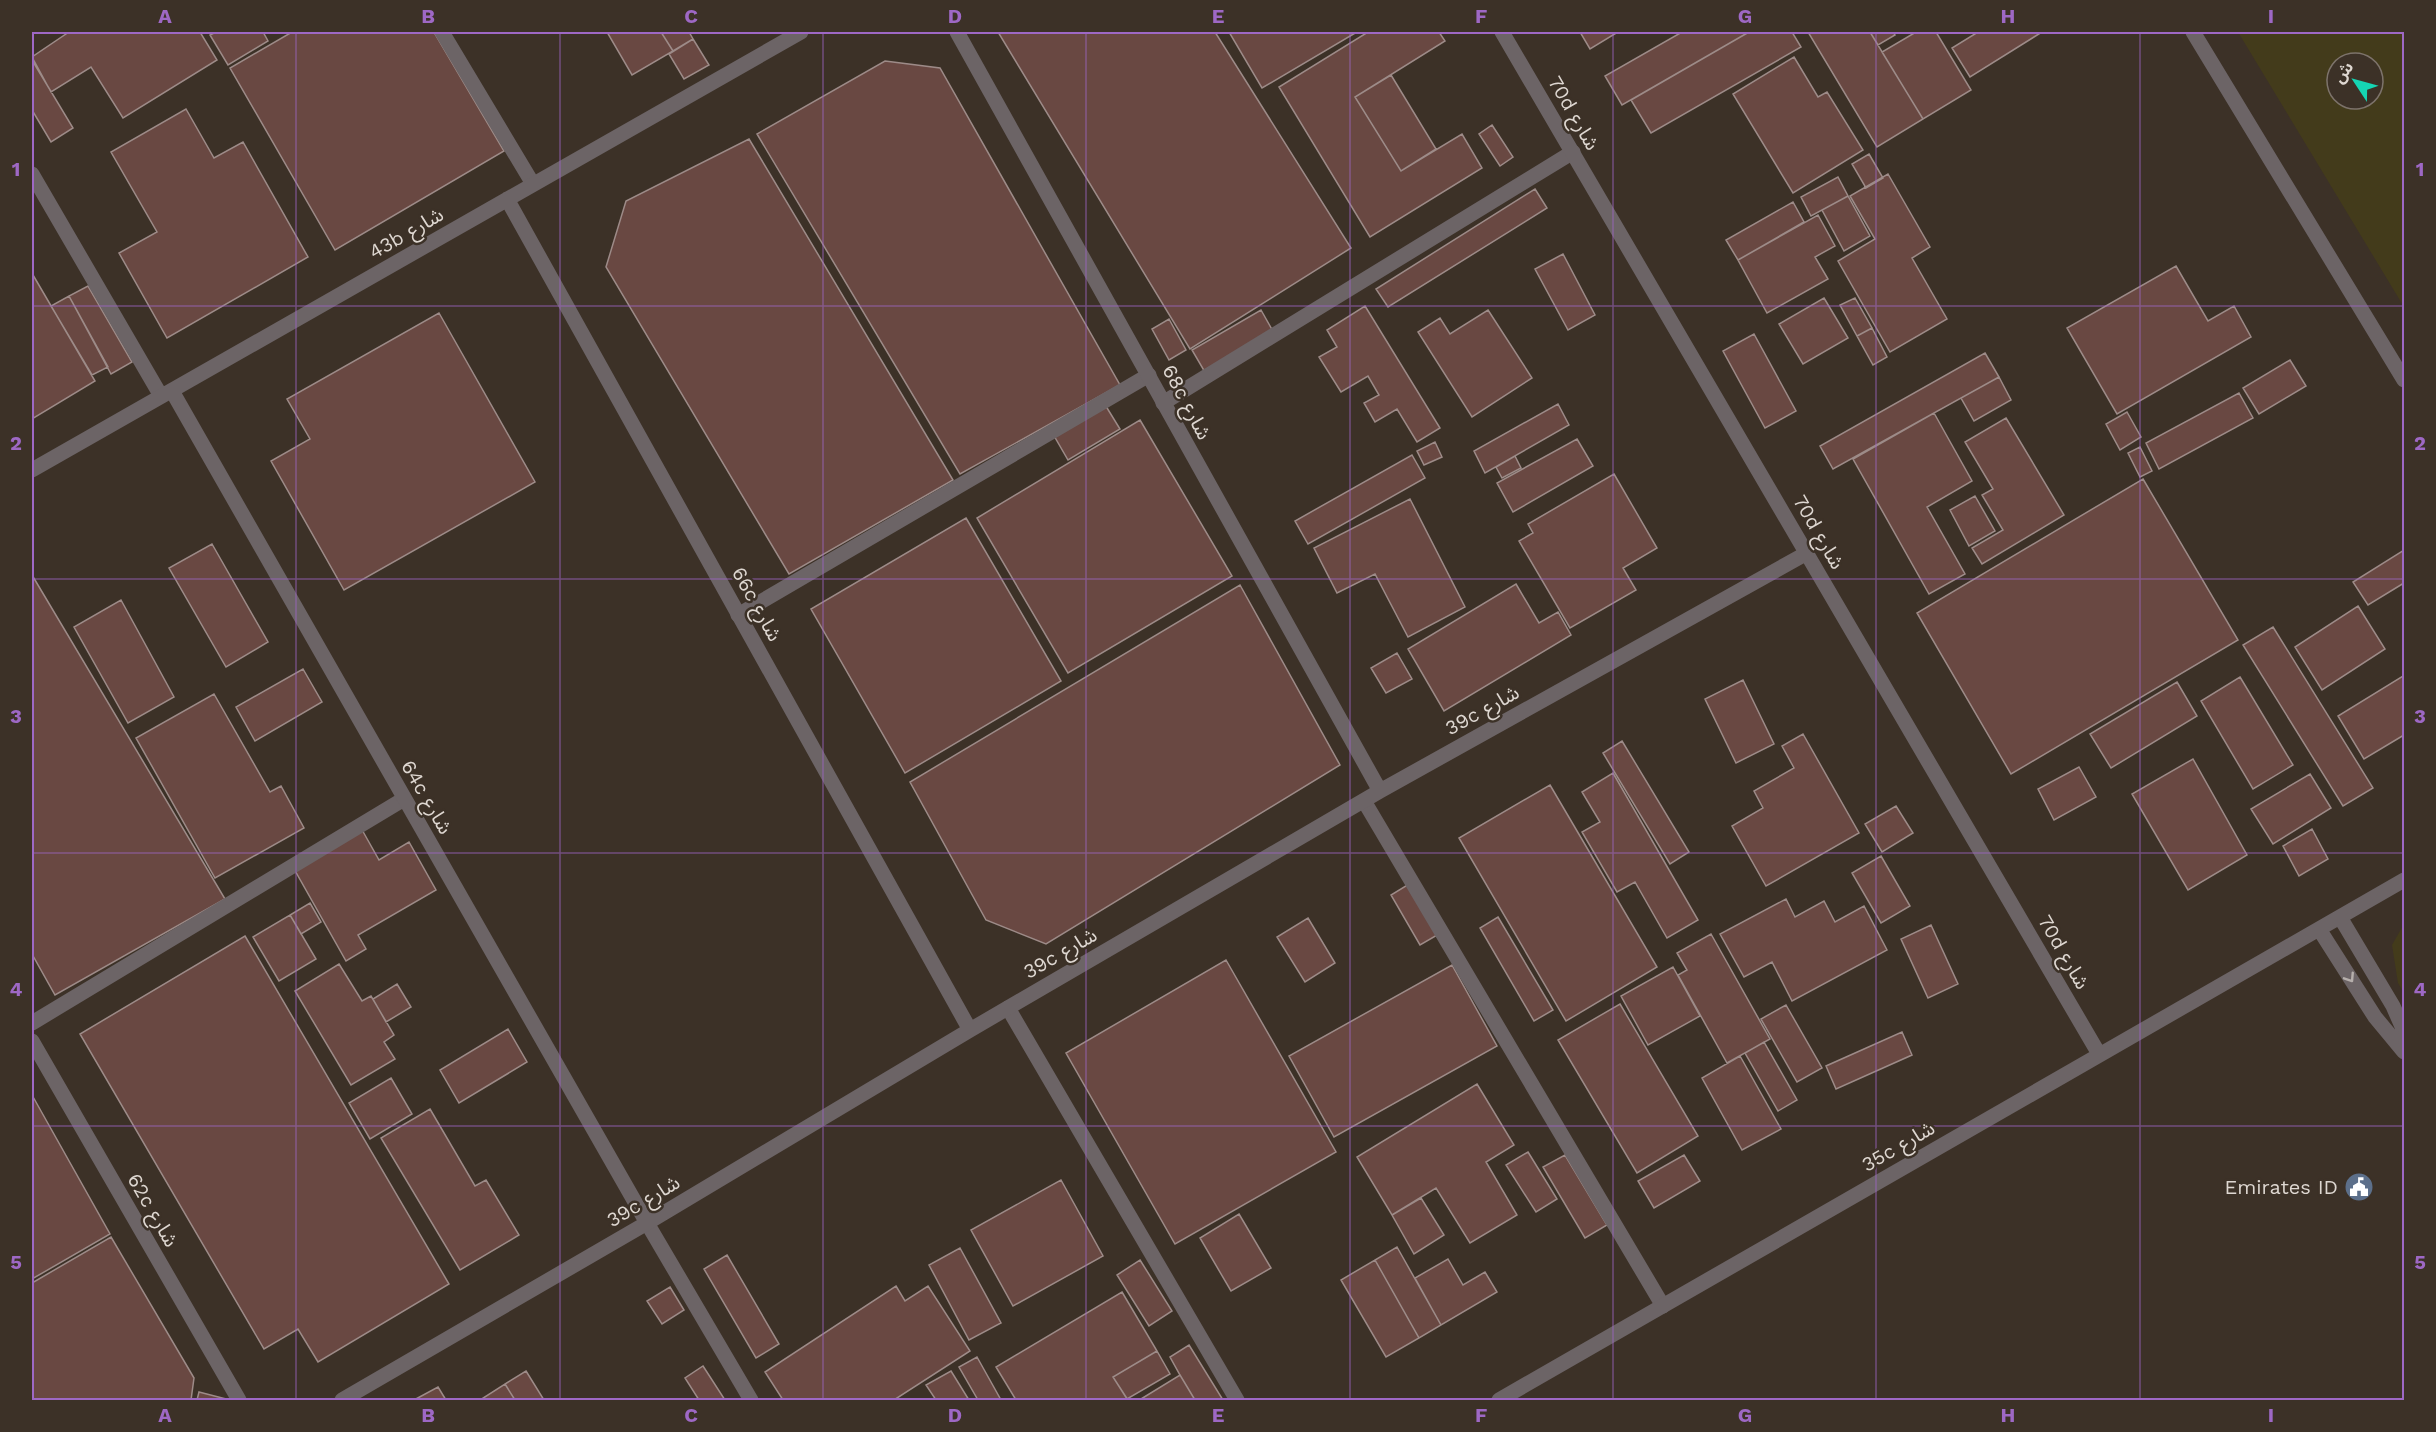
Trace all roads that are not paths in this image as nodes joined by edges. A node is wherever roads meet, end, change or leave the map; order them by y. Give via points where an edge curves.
1 (442, 32) edge
2 (801, 32) edge
3 (957, 32) edge
4 (1502, 32) edge
5 (2193, 32) edge
6 (1573, 152) junction
7 (32, 174) edge
8 (534, 184) junction
9 (507, 199) junction
10 (1149, 375) junction
11 (2404, 380) edge
12 (166, 394) junction
13 (1163, 403) junction
14 (32, 470) edge
15 (1807, 553) junction
16 (738, 615) junction
17 (1380, 791) junction
18 (404, 799) junction
19 (1364, 801) junction
20 (2404, 880) edge
21 (2340, 917) junction
22 (2319, 929) junction
23 (1008, 1008) junction
24 (32, 1023) edge
25 (970, 1030) junction
26 (2404, 1031) edge
27 (32, 1041) edge
28 (2404, 1053) edge
29 (2099, 1054) junction
30 (647, 1223) junction
31 (1663, 1306) junction
32 (239, 1401) edge
33 (342, 1401) edge
34 (751, 1401) edge
35 (1237, 1401) edge
36 (1499, 1401) edge

1 - 8 street
2 - 8 street, 43b شارع
3 - 10 street, 68c شارع
4 - 6 street, 70d شارع
5 - 11 street
6 - 13 street
6 - 15 street, 70d شارع
7 - 12 street, 64c شارع
8 - 9 street, 43b شارع
9 - 12 street, 43b شارع
9 - 16 street, 66c شارع
10 - 13 street, 68c شارع
10 - 16 street
12 - 14 street, 43b شارع
12 - 18 street, 64c شارع
13 - 17 street, 68c شارع
15 - 17 street, 39c شارع
15 - 29 street, 70d شارع
16 - 25 street, 66c شارع
17 - 19 street, 39c شارع
18 - 24 street
18 - 30 street, 64c شارع
19 - 23 street, 39c شارع
19 - 31 street
20 - 21 street, 35c شارع
21 - 22 street, 35c شارع
21 - 26 street
22 -> 28 street via 2375,1017
22 - 29 street, 35c شارع
23 - 25 street, 39c شارع
23 - 35 street
25 - 30 street, 39c شارع
27 - 32 street, 62c شارع
29 - 31 street, 35c شارع
30 - 33 street, 39c شارع
30 - 34 street, 64c شارع
31 - 36 street, 35c شارع

